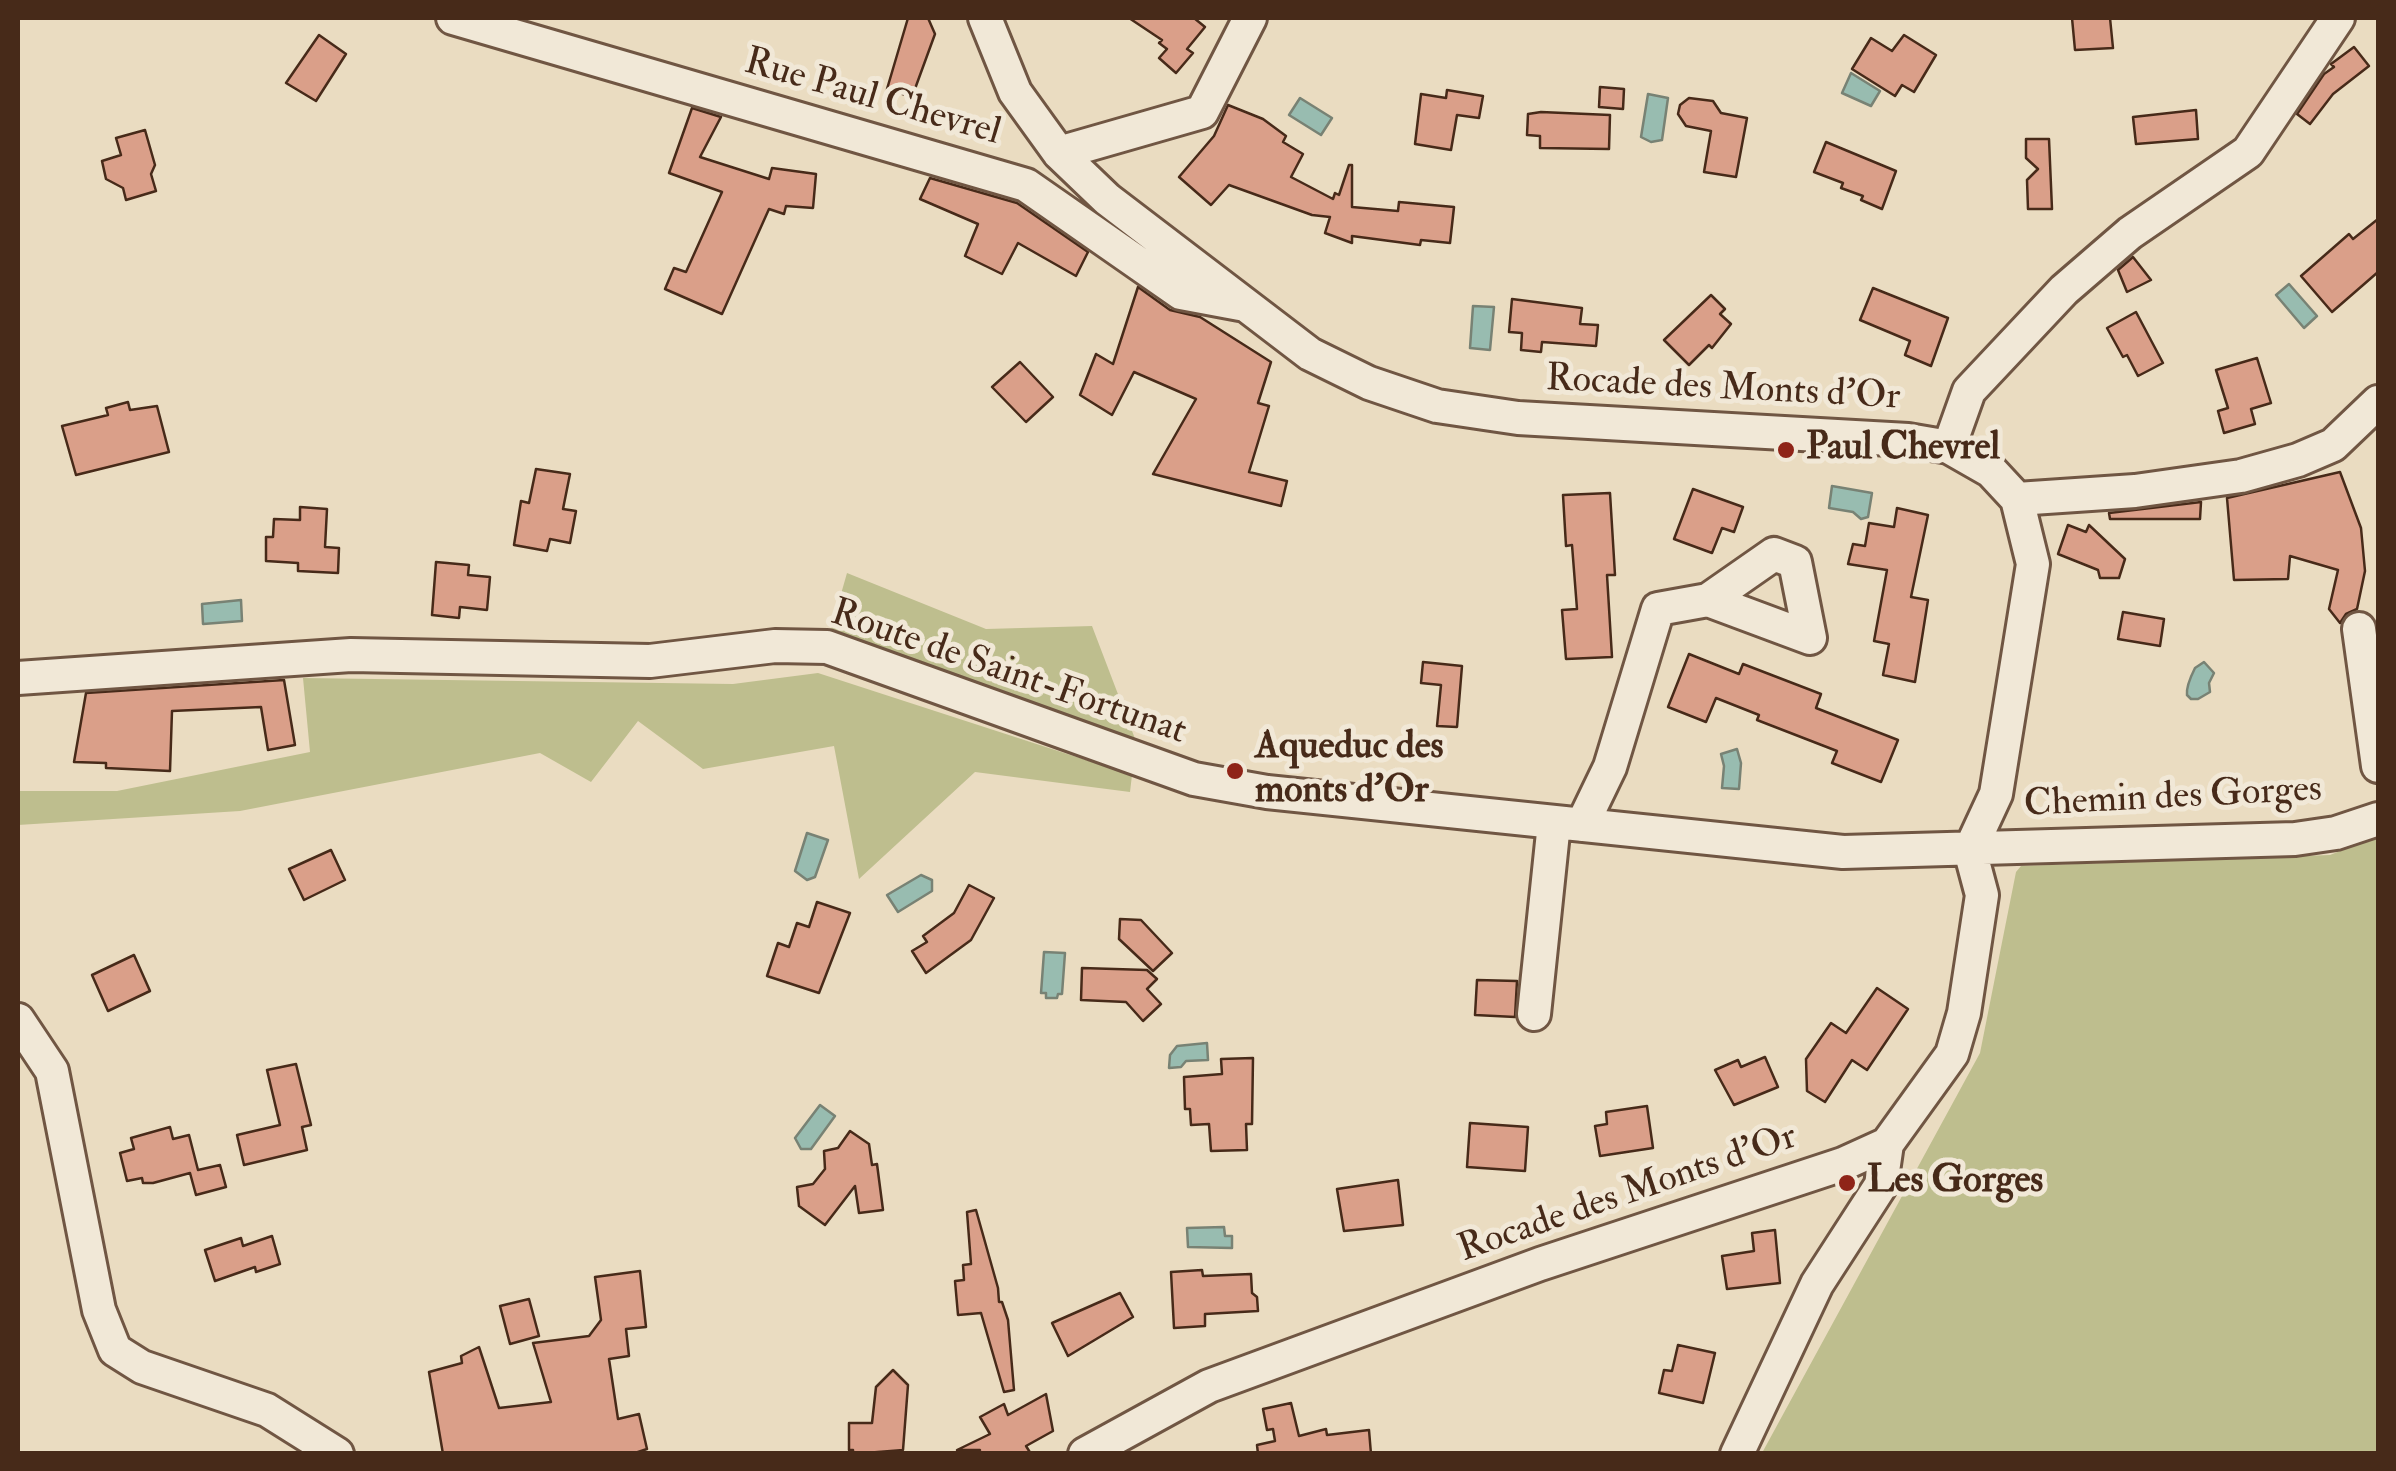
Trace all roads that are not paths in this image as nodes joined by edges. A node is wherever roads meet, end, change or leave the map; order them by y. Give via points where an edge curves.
1 (453, 18) edge
2 (986, 18) edge
3 (1250, 18) edge
4 (2338, 18) edge
5 (1060, 152) junction
6 (1244, 304) junction
7 (2378, 402) edge
8 (1949, 447) junction
9 (2017, 499) junction
10 (1708, 600) dead end
11 (2359, 629) dead end
12 (18, 678) edge
13 (2378, 766) edge
14 (1610, 767) junction
15 (2378, 819) edge
16 (1568, 824) junction
17 (1632, 830) junction
18 (1970, 850) junction
19 (1534, 1014) dead end
20 (18, 1020) edge
21 (1886, 1144) junction
22 (337, 1454) edge
23 (1085, 1454) edge
24 (1737, 1454) edge

1 - 6 street, Rue Paul Chevrel via 1026,185 1182,294
2 - 5 street, Rocade des Monts d'Or via 1016,92
3 - 5 street via 1202,112
4 - 8 street via 2248,152 2130,234 2064,290 1968,392
5 - 6 street, Rocade des Monts d'Or via 1107,199
6 - 8 street, Rocade des Monts d'Or via 1310,354 1437,406 1518,418
7 - 9 street via 2332,445 2241,476
8 - 9 street, Rocade des Monts d'Or via 1991,471
9 - 18 street via 2034,564 1996,794
10 - 14 street via 1658,609
11 - 13 street
12 - 16 street, Route de Saint-Fortunat via 352,655 650,661 775,646 827,647 1194,779
14 - 16 street
14 - 17 street
15 - 18 street, Chemin des Gorges via 2296,840
16 - 17 street, Route de Saint-Fortunat
16 - 19 street
17 - 18 street, Route de Saint-Fortunat via 1843,852
18 - 21 street, Rocade des Monts d'Or via 1982,895 1960,1026 1952,1054
20 - 22 street via 52,1071 99,1310 115,1350 142,1368 267,1410
21 - 23 street, Rocade des Monts d'Or via 1209,1386
21 - 24 street via 1881,1185 1817,1284

